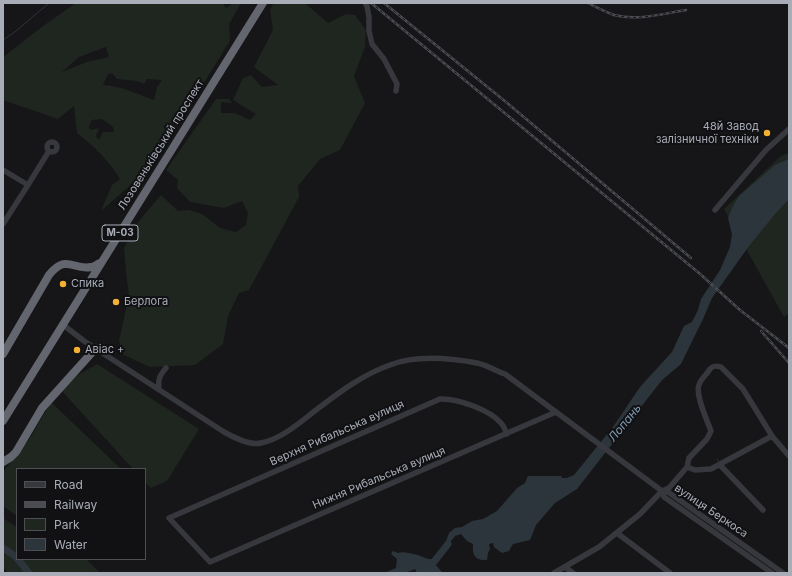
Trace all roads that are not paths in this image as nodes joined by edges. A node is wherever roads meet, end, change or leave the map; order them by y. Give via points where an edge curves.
1 (263, 3) edge
2 (365, 3) edge
3 (396, 91) dead end
4 (789, 129) edge
5 (49, 151) dead end
6 (3, 170) edge
7 (28, 185) junction
8 (715, 210) dead end
9 (3, 224) edge
10 (102, 261) junction
11 (62, 324) junction
12 (6, 342) edge
13 (96, 348) junction
14 (3, 354) edge
15 (166, 368) dead end
16 (158, 390) junction
17 (556, 412) junction
18 (3, 421) edge
19 (507, 434) junction
20 (772, 436) junction
21 (789, 456) edge
22 (3, 462) edge
23 (721, 464) junction
24 (686, 467) junction
25 (662, 492) junction
26 (763, 510) dead end
27 (617, 533) junction
28 (210, 562) joint
29 (565, 567) junction
30 (554, 573) edge
31 (573, 573) edge
32 (670, 573) edge
33 (772, 573) edge
34 (783, 573) edge

1 - 10 highway, Лозовеньківський проспект / М-03
2 - 3 street via 372,44 384,59 397,84
4 - 8 street via 766,150
5 - 7 street
6 - 7 street
7 - 9 street
10 - 11 highway, Лозовеньківський проспект / М-03
10 - 12 highway via 91,267 63,264 56,268
11 - 13 street
11 - 18 highway, Лозовеньківський проспект / М-03
12 - 14 highway
13 - 16 street
13 - 22 highway via 42,408 16,452
15 - 16 street via 159,375
16 - 17 street via 224,432 242,441 259,444 281,436 342,390 389,365 406,360 448,360 478,364 506,374
17 - 19 street, Нижня Рибальська вулиця
17 - 25 street
19 - 28 street, Нижня Рибальська вулиця
19 - 28 street, Верхня Рибальська вулиця via 501,422 470,404 448,398 440,399 170,518
20 - 21 street
20 - 23 street
20 - 24 street via 742,389 721,367 713,366 699,385 698,393 710,430 707,439 689,458
23 - 24 street via 711,470
23 - 26 street
24 - 25 street via 669,488
25 - 27 street
25 - 33 street, вулиця Беркоса via 664,497
25 - 34 street, вулиця Беркоса via 668,492
27 - 29 street
27 - 32 street
29 - 30 street
29 - 31 street

